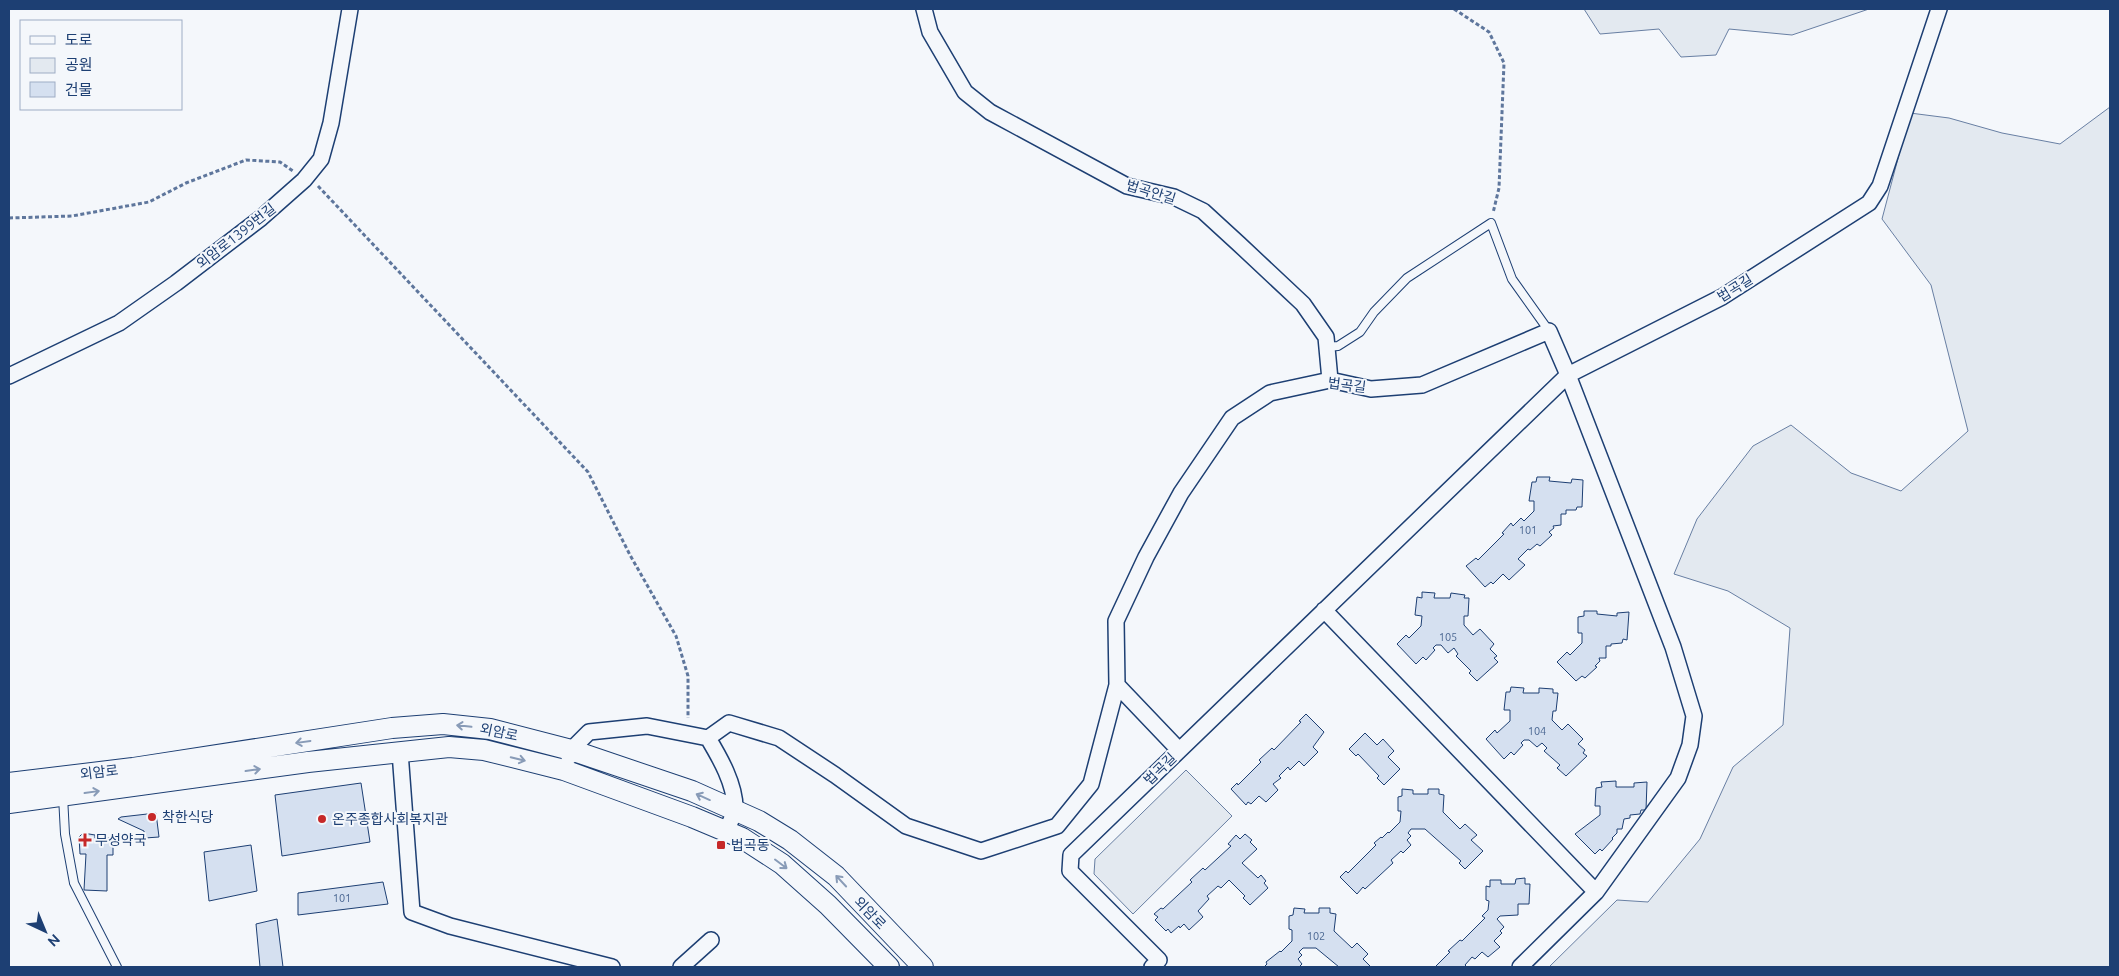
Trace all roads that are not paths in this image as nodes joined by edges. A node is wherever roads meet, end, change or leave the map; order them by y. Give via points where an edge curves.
1 (350, 9) edge
2 (924, 9) edge
3 (1940, 9) edge
4 (1549, 332) junction
5 (1327, 347) junction
6 (1568, 375) junction
7 (9, 376) edge
8 (1330, 380) junction
9 (1324, 610) junction
10 (1117, 685) junction
11 (708, 738) junction
12 (571, 750) junction
13 (1179, 750) junction
14 (400, 752) junction
15 (564, 770) junction
16 (9, 783) edge
17 (63, 786) junction
18 (9, 803) edge
19 (735, 810) junction
20 (726, 831) junction
21 (1596, 892) junction
22 (710, 940) dead end
23 (1159, 965) edge
24 (116, 967) edge
25 (612, 967) edge
26 (681, 967) edge
27 (889, 967) edge
28 (923, 967) edge
29 (1520, 967) edge

1 - 7 street, 외암로1399번길 via 331,123 320,159 305,178 254,224 119,323
2 - 5 street, 법곡안길 via 930,32 965,92 990,112 1127,186 1174,197 1203,211 1303,304 1326,338
3 - 6 street, 법곡길 via 1880,186 1869,203 1722,297
4 - 5 lane via 1512,279 1491,223 1406,278 1360,332 1338,346
4 - 6 street
4 - 8 street, 법곡길 via 1422,385 1370,389
5 - 8 street, 법곡안길
6 - 9 street, 법곡길
6 - 21 street via 1673,647 1694,716 1690,745 1678,778
8 - 10 street, 법곡길 via 1270,393 1232,418 1181,493 1116,621
9 - 13 street, 법곡길
9 - 21 street
10 - 11 street via 1091,784 1057,826 981,851 906,826 778,738 729,723
10 - 13 street, 법곡길
11 - 12 street via 647,726 590,732
11 - 19 street via 722,761
12 - 15 street
12 -> 17 main road, 외암로 via 490,729 443,724 392,728 133,768
19 -> 12 main road, 외암로 via 692,791
13 - 23 street, 법곡길 via 1071,855 1070,871
14 -> 15 main road, 외암로 via 449,747 484,750
17 -> 14 main road, 외암로
14 - 25 street via 412,912 450,926
15 - 20 main road, 외암로
16 - 17 main road, 외암로
17 - 18 main road, 외암로
17 - 24 lane via 65,834 74,883
19 - 20 street
28 -> 19 main road, 외암로 via 836,876 790,840
20 -> 27 main road, 외암로 via 782,864
21 - 29 street
22 - 26 street

